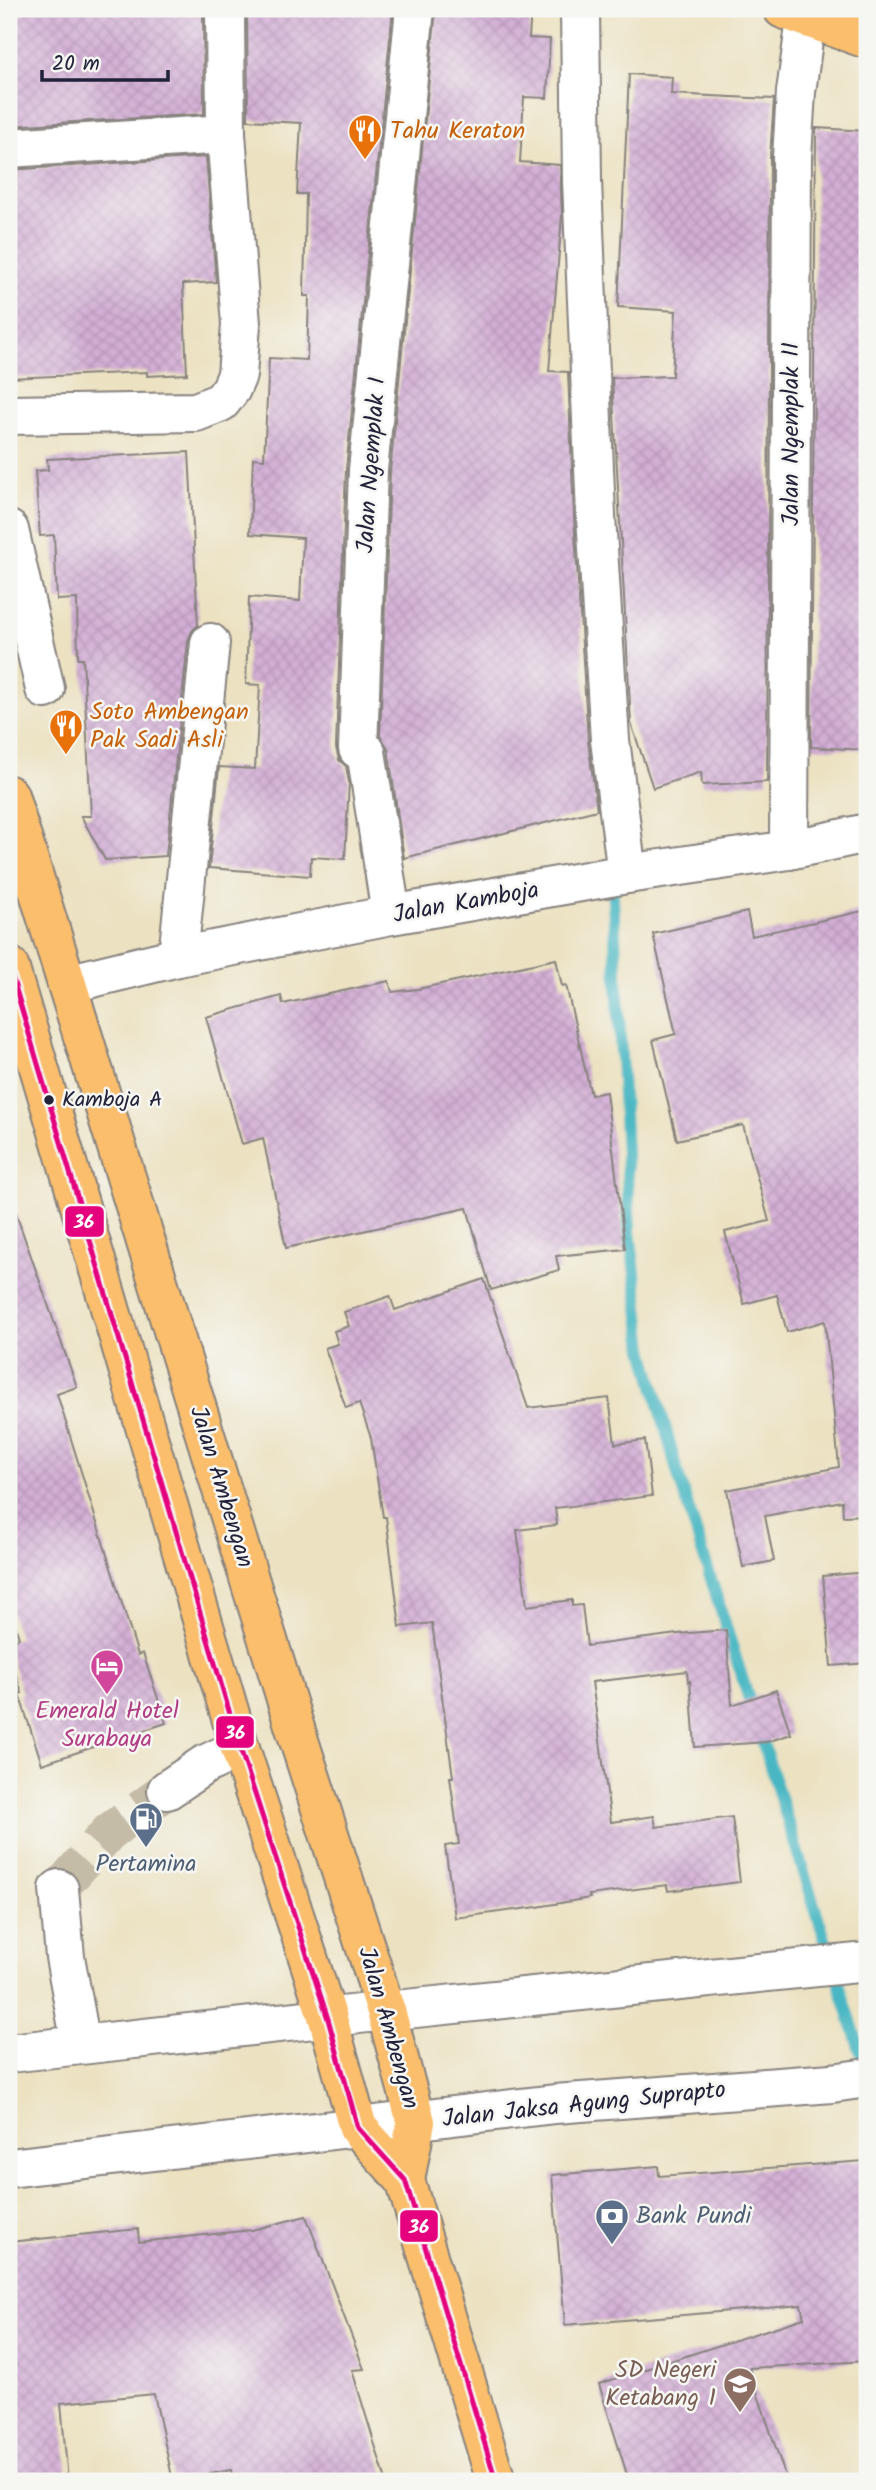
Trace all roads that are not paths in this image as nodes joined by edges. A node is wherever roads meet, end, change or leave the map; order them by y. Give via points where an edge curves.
1 (225, 9) edge
2 (415, 9) edge
3 (580, 9) edge
4 (794, 14) edge
5 (867, 39) edge
6 (226, 134) junction
7 (9, 148) edge
8 (9, 415) edge
9 (9, 530) edge
10 (210, 643) dead end
11 (45, 689) dead end
12 (9, 795) edge
13 (867, 833) edge
14 (789, 850) junction
15 (616, 876) junction
16 (391, 915) junction
17 (178, 957) junction
18 (9, 965) edge
19 (67, 984) junction
20 (240, 1748) junction
21 (167, 1790) tunnel mouth
22 (59, 1889) dead end
23 (859, 1963) edge
24 (386, 2011) junction
25 (328, 2019) junction
26 (80, 2044) junction
27 (9, 2053) edge
28 (850, 2080) edge
29 (416, 2122) junction
30 (358, 2128) junction
31 (9, 2168) edge
32 (405, 2180) junction
33 (496, 2481) edge

1 - 6 street
2 - 16 street, Jalan Ngemplak I via 368,470 358,749 366,752
3 - 15 street via 582,181
4 - 5 main road
4 - 14 street, Jalan Ngemplak II
6 - 7 street
6 - 8 street via 241,324 237,375 221,402 196,412
9 - 11 street
10 - 17 street
12 - 19 main road, Jalan Ambengan
13 - 14 street, Jalan Kamboja
14 - 15 street, Jalan Kamboja
15 - 16 street, Jalan Kamboja
16 - 17 street, Jalan Kamboja
17 - 19 street, Jalan Kamboja
18 - 20 main road, Jalan Ambengan
19 - 24 main road, Jalan Ambengan
20 - 21 street
20 - 25 main road, Jalan Ambengan
22 - 26 street
23 - 24 street
24 - 25 street
24 - 29 main road, Jalan Ambengan
25 - 26 street
25 - 30 main road, Jalan Ambengan
26 - 27 street
28 - 29 street, Jalan Jaksa Agung Suprapto via 555,2104
29 - 30 street, Jalan Jaksa Agung Suprapto
29 - 32 main road, Jalan Ambengan
30 - 31 street, Jalan Jaksa Agung Suprapto
30 - 32 main road, Jalan Ambengan
32 - 33 main road, Jalan Ambengan

